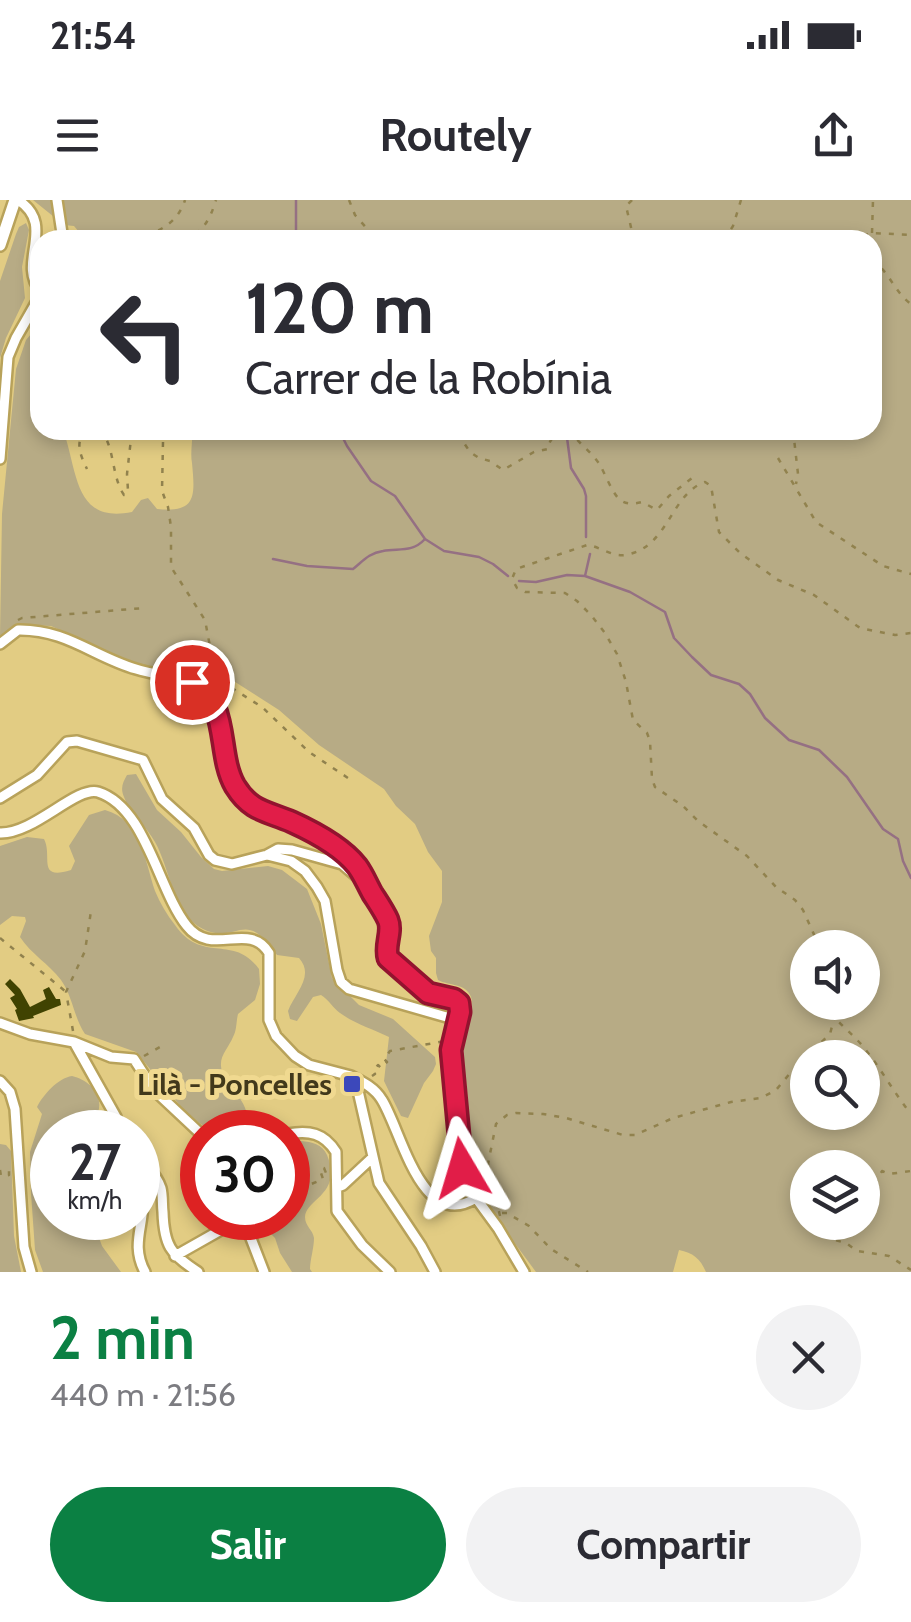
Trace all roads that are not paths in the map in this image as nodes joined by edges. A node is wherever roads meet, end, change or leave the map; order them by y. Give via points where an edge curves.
1 (16, 200) edge
2 (57, 200) edge
3 (35, 230) edge
4 (62, 230) edge
5 (0, 246) edge
6 (30, 312) edge
7 (0, 459) edge
8 (0, 644) edge
9 (0, 798) edge
10 (0, 833) edge
11 (267, 856) junction
12 (368, 886) junction
13 (457, 1020) junction
14 (0, 1023) edge
15 (74, 1042) junction
16 (351, 1076) junction
17 (0, 1081) edge
18 (112, 1110) edge
19 (180, 1114) edge
20 (310, 1132) edge
21 (372, 1158) junction
22 (160, 1186) edge
23 (338, 1187) junction
24 (476, 1198) junction
25 (138, 1240) edge
26 (176, 1256) junction
27 (31, 1272) edge
28 (145, 1272) edge
29 (198, 1272) edge
30 (264, 1272) edge
31 (390, 1272) edge
32 (435, 1272) edge
33 (524, 1272) edge

1 - 3 street via 30,208
1 - 5 street
2 - 4 street
6 - 7 street via 8,357
8 - 12 street via 23,629 60,636 130,668 200,686 221,720 228,771 245,799 331,845 356,865
9 - 11 street via 37,775 67,742 77,741 143,760 162,798 215,860 232,864
10 - 16 street via 30,826 85,792 107,798 142,834 191,931 214,941 251,938 266,948 269,1020 276,1036 309,1065
11 - 12 street via 292,850 337,862
11 - 13 street via 291,861 318,887 337,970 349,989
12 - 13 street via 389,923 388,958 428,993 457,1000
13 - 24 street via 452,1041 460,1157
14 - 15 street
15 - 18 street
15 - 19 street via 136,1060 154,1090
16 - 21 street
16 - 24 street via 384,1102 431,1196 454,1206
17 - 27 street via 16,1109
20 - 23 street via 336,1152
21 - 23 street
21 - 32 street via 379,1183
22 - 26 street via 164,1235
23 - 31 street via 340,1215
24 - 33 street
25 - 28 street
26 - 29 street
26 - 30 street via 240,1222

